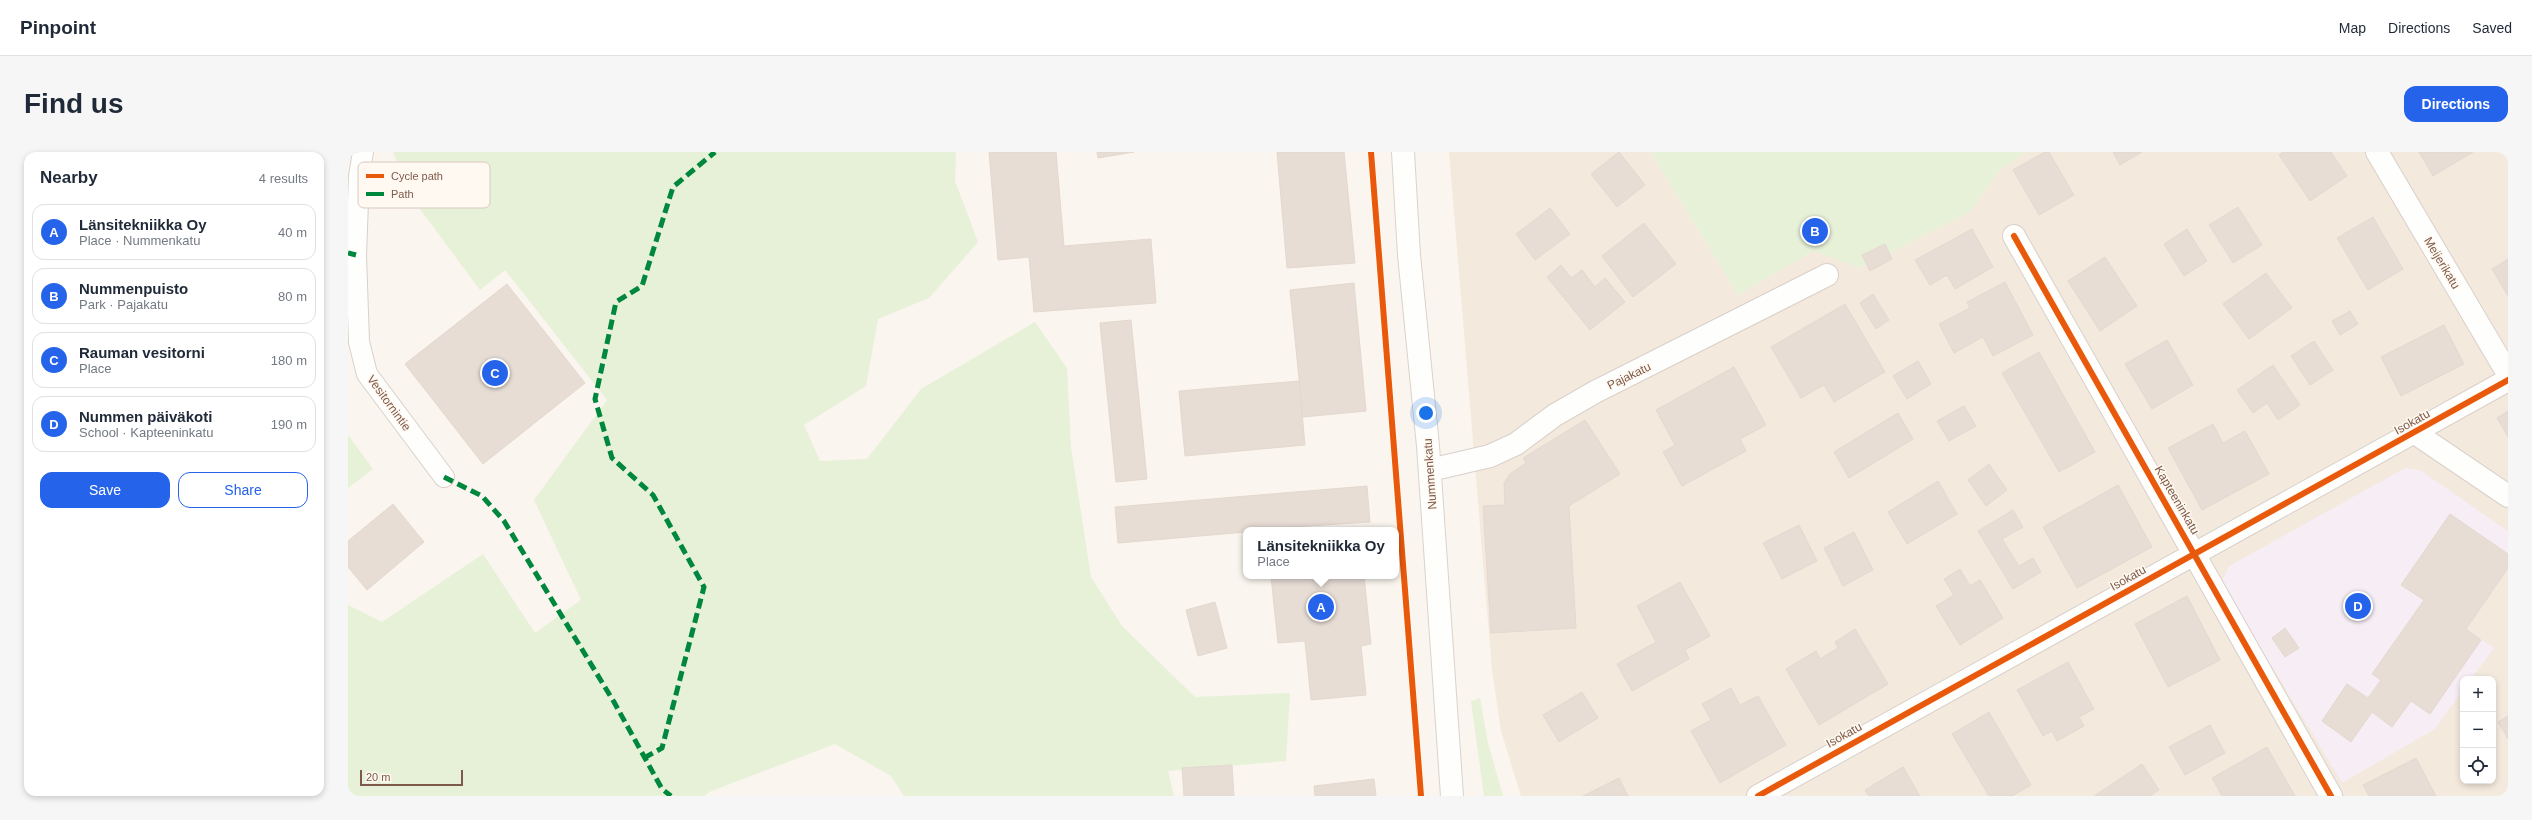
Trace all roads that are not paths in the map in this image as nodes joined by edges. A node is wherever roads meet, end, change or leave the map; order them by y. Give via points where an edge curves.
1 (363, 152) edge
2 (1403, 152) edge
3 (2377, 152) edge
4 (361, 162) edge
5 (358, 202) edge
6 (2014, 236) dead end
7 (1827, 275) dead end
8 (2508, 374) edge
9 (2508, 380) edge
10 (2415, 433) junction
11 (1430, 470) junction
12 (444, 477) dead end
13 (2508, 496) edge
14 (2195, 554) junction
15 (1452, 796) edge
16 (1758, 796) edge
17 (2331, 796) edge

1 - 4 lane, Vesitornintie
2 - 11 street, Nummenkatu via 1409,255
3 - 8 street, Meijerikatu
5 - 12 lane, Vesitornintie via 356,255 359,342 367,374
6 - 14 street, Kapteeninkatu
7 - 11 street, Pajakatu via 1595,392 1554,415 1516,444 1490,456
9 - 10 street, Isokatu
10 - 13 street
10 - 14 street, Isokatu
11 - 15 street, Nummenkatu
14 - 16 street, Isokatu
14 - 17 street, Kapteeninkatu

